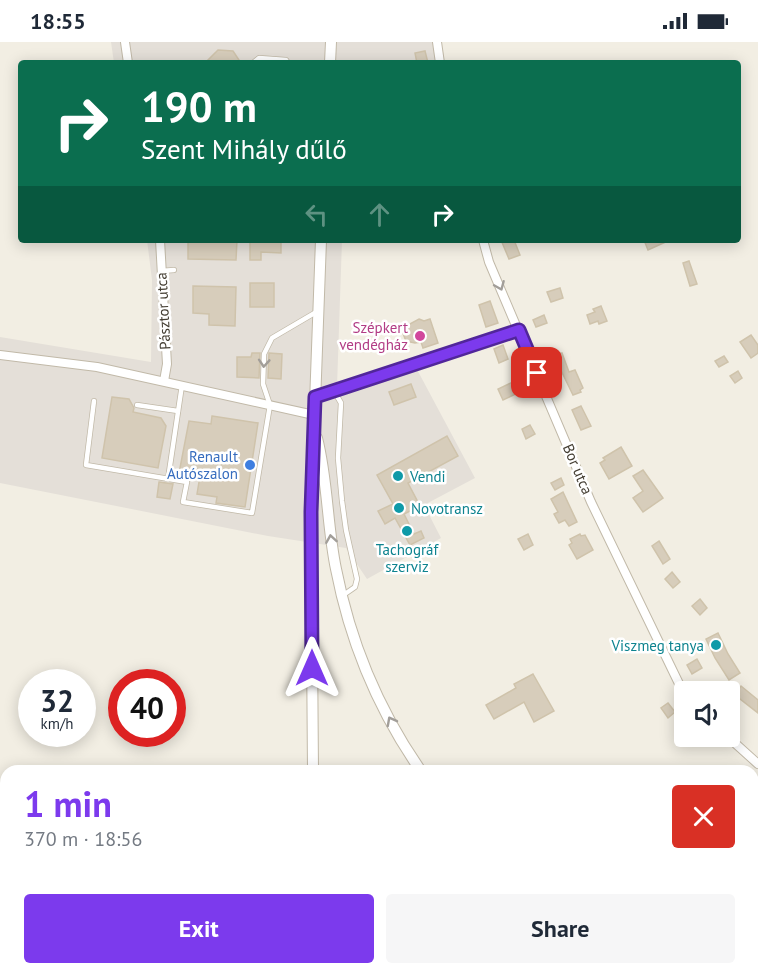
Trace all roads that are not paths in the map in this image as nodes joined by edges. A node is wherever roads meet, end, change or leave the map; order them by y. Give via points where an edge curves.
1 (125, 42) edge
2 (331, 42) edge
3 (436, 42) edge
4 (128, 60) edge
5 (256, 60) edge
6 (286, 60) edge
7 (330, 60) edge
8 (439, 60) edge
9 (160, 243) edge
10 (321, 243) edge
11 (484, 243) edge
12 (174, 270) dead end
13 (161, 271) junction
14 (318, 310) junction
15 (519, 330) junction
16 (0, 355) edge
17 (164, 381) junction
18 (182, 385) junction
19 (334, 392) junction
20 (315, 397) junction
21 (94, 400) dead end
22 (137, 405) dead end
23 (270, 405) junction
24 (178, 411) junction
25 (314, 420) junction
26 (168, 479) junction
27 (342, 596) junction
28 (678, 681) edge
29 (739, 747) edge
30 (758, 764) edge
31 (313, 765) edge
32 (418, 765) edge

1 - 4 street
2 - 7 street
3 - 8 street
5 - 6 lane
9 - 13 street, Pásztor utca
10 - 14 street
11 -> 15 street, Bor utca
12 - 13 lane
13 - 17 street, Pásztor utca
14 - 20 street
14 -> 23 lane via 272,339 264,354 263,384
15 - 19 street
15 - 28 street, Bor utca via 591,502
16 - 17 street via 97,367
17 - 18 street
18 - 23 street
18 - 24 lane
19 - 20 street
19 - 27 lane via 341,403 338,458 346,530 357,579 355,587
20 - 25 street
21 - 26 lane via 86,465
22 - 24 lane
23 - 25 street
23 - 26 lane via 252,513 183,502 187,482
24 - 26 lane
27 -> 25 street
25 - 31 street
32 -> 27 street via 377,695
29 - 30 street

